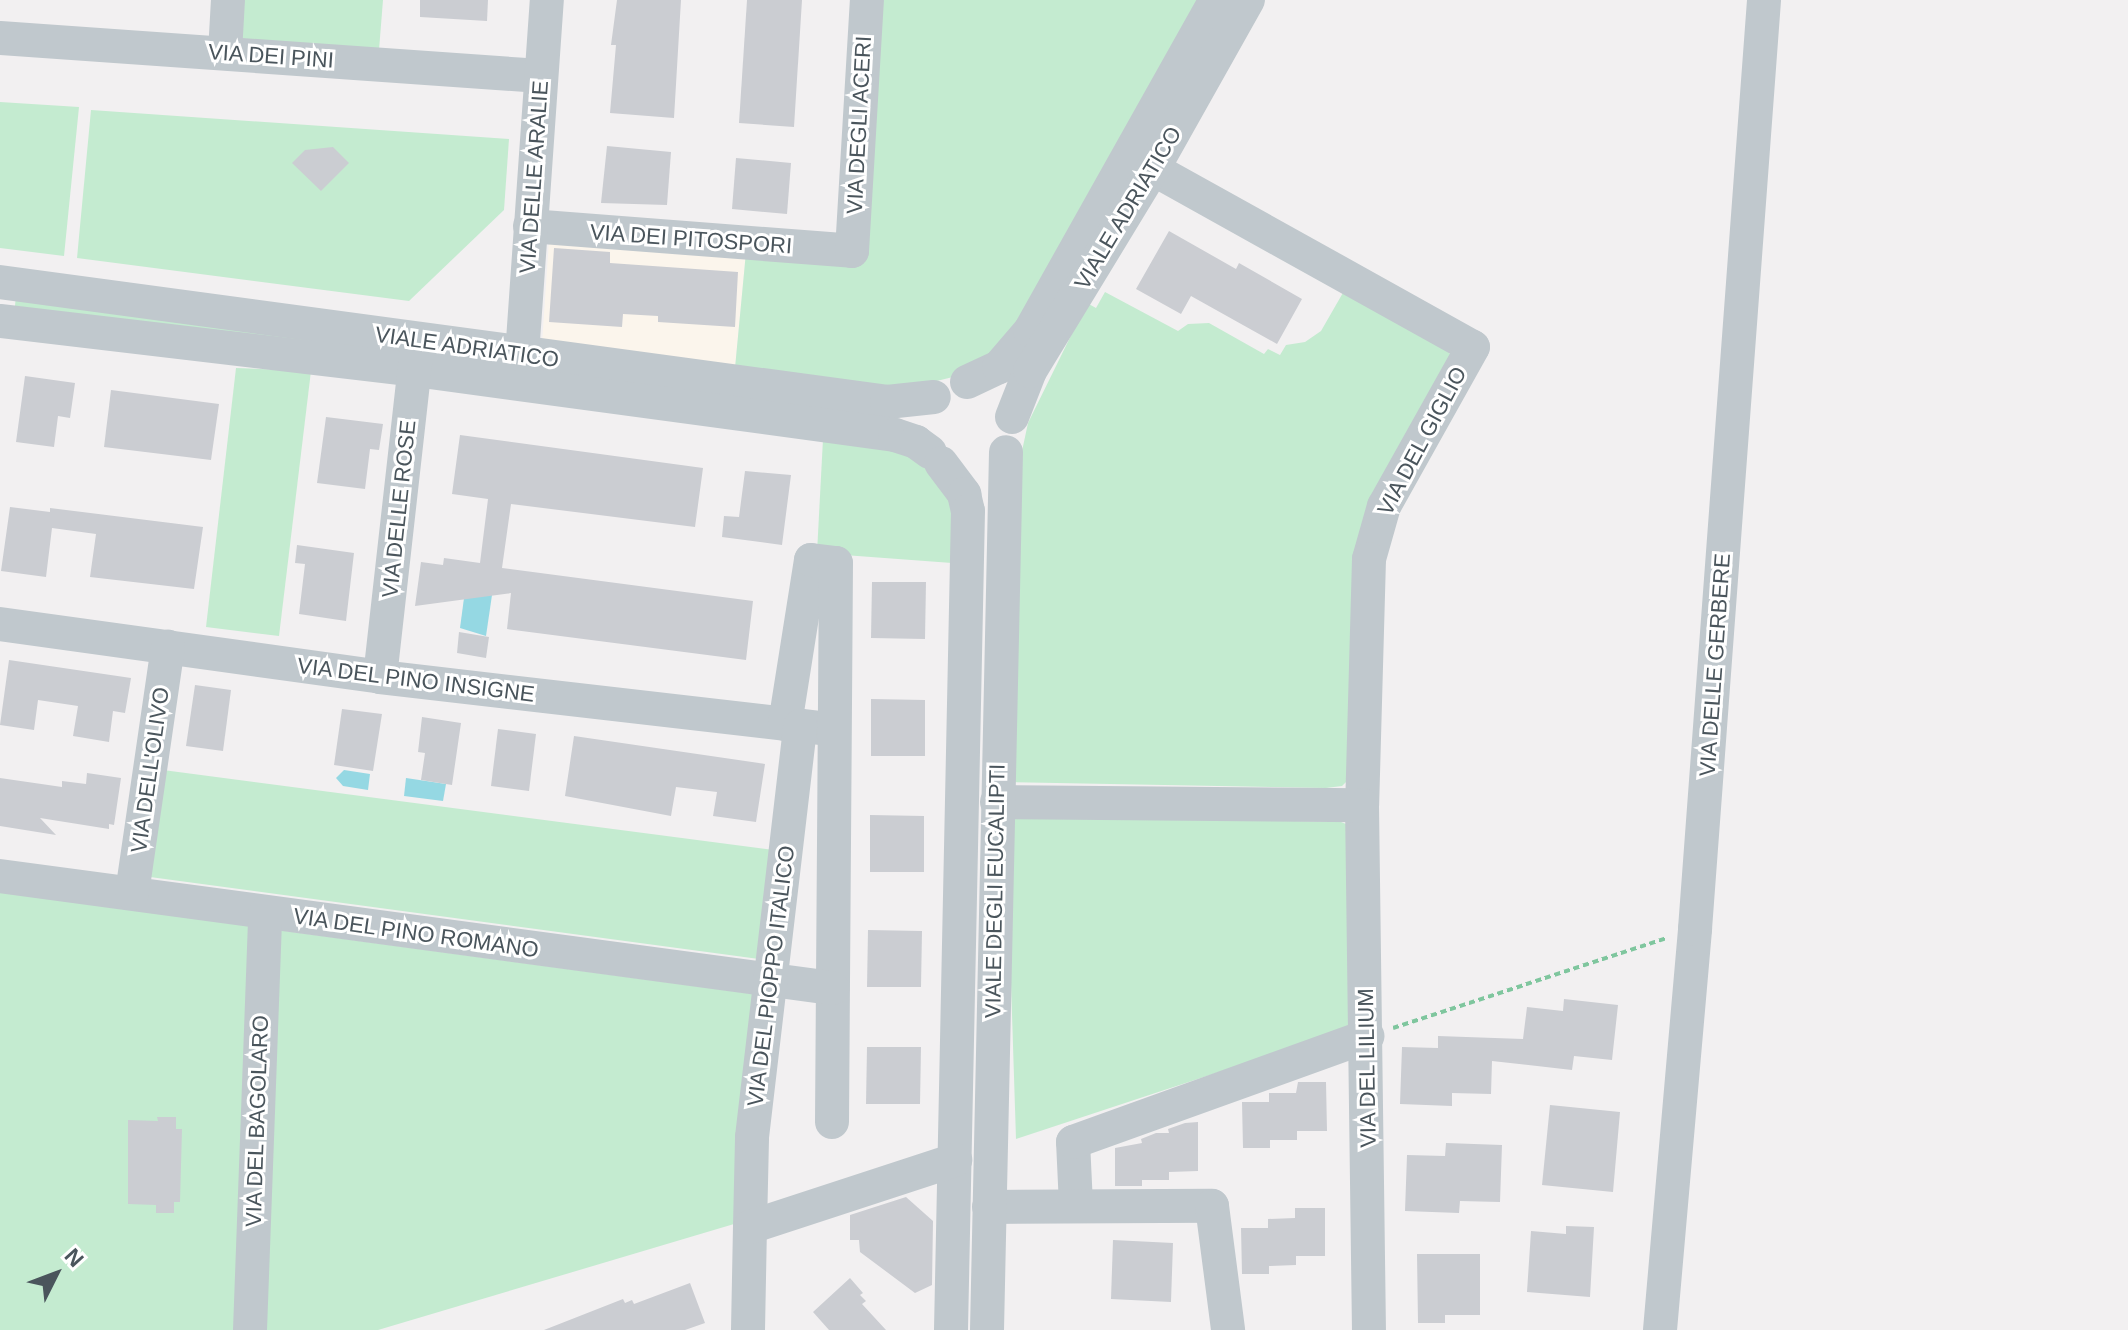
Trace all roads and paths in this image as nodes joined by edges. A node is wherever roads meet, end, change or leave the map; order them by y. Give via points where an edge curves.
1 (228, 0) edge
2 (547, 0) edge
3 (867, 0) edge
4 (1216, 0) edge
5 (1248, 0) edge
6 (1764, 0) edge
7 (0, 38) edge
8 (225, 53) junction
9 (541, 76) junction
10 (1153, 169) junction
11 (530, 226) junction
12 (852, 251) joint
13 (3, 282) edge
14 (1, 328) edge
15 (416, 355) junction
16 (522, 355) junction
17 (967, 382) junction
18 (934, 397) junction
19 (1012, 417) junction
20 (1006, 452) junction
21 (935, 458) junction
22 (0, 624) edge
23 (168, 647) junction
24 (794, 665) junction
25 (834, 668) junction
26 (380, 677) junction
27 (806, 726) junction
28 (997, 802) junction
29 (1362, 805) junction
30 (0, 876) edge
31 (132, 893) junction
32 (265, 913) junction
33 (1695, 929) junction
34 (771, 980) junction
35 (832, 988) junction
36 (1367, 1036) junction
37 (832, 1122) dead end
38 (955, 1160) junction
39 (1076, 1205) junction
40 (989, 1207) junction
41 (750, 1227) junction
42 (250, 1330) edge
43 (748, 1330) edge
44 (951, 1330) edge
45 (987, 1330) edge
46 (1228, 1330) edge
47 (1369, 1330) edge
48 (1660, 1330) edge

1 - 8 street
2 - 9 street, VIA DELLE ARALIE
3 - 12 street, VIA DEGLI ACERI
4 - 17 street, VIALE ADRIATICO via 1030,331 999,367
5 - 10 street, VIALE ADRIATICO
6 - 33 street, VIA DELLE GERBERE
7 - 8 street, VIA DEI PINI
8 - 9 street, VIA DEI PINI
9 - 11 street, VIA DELLE ARALIE
10 - 19 street, VIALE ADRIATICO via 1030,371
10 - 29 street, VIA DEL GIGLIO via 1473,347 1374,532
11 - 12 street, VIA DEI PITOSPORI
11 - 16 street, VIA DELLE ARALIE
13 - 14 street
13 - 15 street, VIALE ADRIATICO
14 - 15 street, VIALE ADRIATICO
15 - 16 street, VIALE ADRIATICO
15 - 21 street, VIALE ADRIATICO via 895,435
15 - 26 street, VIA DELLE ROSE
16 - 18 street, VIALE ADRIATICO via 887,402
17 - 18 street via 946,387
17 - 19 street via 1001,396
18 - 21 street via 923,424
19 - 20 street
20 - 21 street via 984,470 969,473
20 - 28 street, VIALE DEGLI EUCALIPTI
21 - 38 street, VIALE DEGLI EUCALIPTI via 964,494 968,511
22 - 23 street, VIA DEL PINO INSIGNE
23 - 26 street, VIA DEL PINO INSIGNE
23 - 31 street, VIA DELL'OLIVO
24 - 25 street
24 - 25 street, VIA DEL PIOPPO ITALICO via 811,560 836,563
24 - 27 street, VIA DEL PIOPPO ITALICO
25 - 27 street, VIA DEL PIOPPO ITALICO
26 - 27 street, VIA DEL PINO INSIGNE
27 - 34 street, VIA DEL PIOPPO ITALICO
27 - 35 street, VIA DEL PIOPPO ITALICO
28 - 29 street
28 - 40 street, VIALE DEGLI EUCALIPTI
29 - 36 street, VIA DEL LILIUM
30 - 31 street, VIA DEL PINO ROMANO
31 - 32 street, VIA DEL PINO ROMANO
32 - 34 street, VIA DEL PINO ROMANO
32 - 42 street, VIA DEL BAGOLARO
33 - 36 path
33 - 48 street, VIA DELLE GERBERE
34 - 35 street, VIA DEL PINO ROMANO
34 - 41 street, VIA DEL PIOPPO ITALICO via 752,1137
35 - 37 street, VIA DEL PIOPPO ITALICO
36 - 39 street via 1073,1142
36 - 47 street, VIA DEL LILIUM
38 - 41 street
38 - 44 street, VIALE DEGLI EUCALIPTI
39 - 40 street
39 - 46 street via 1212,1206
40 - 45 street, VIALE DEGLI EUCALIPTI
41 - 43 street, VIA DEL PIOPPO ITALICO

